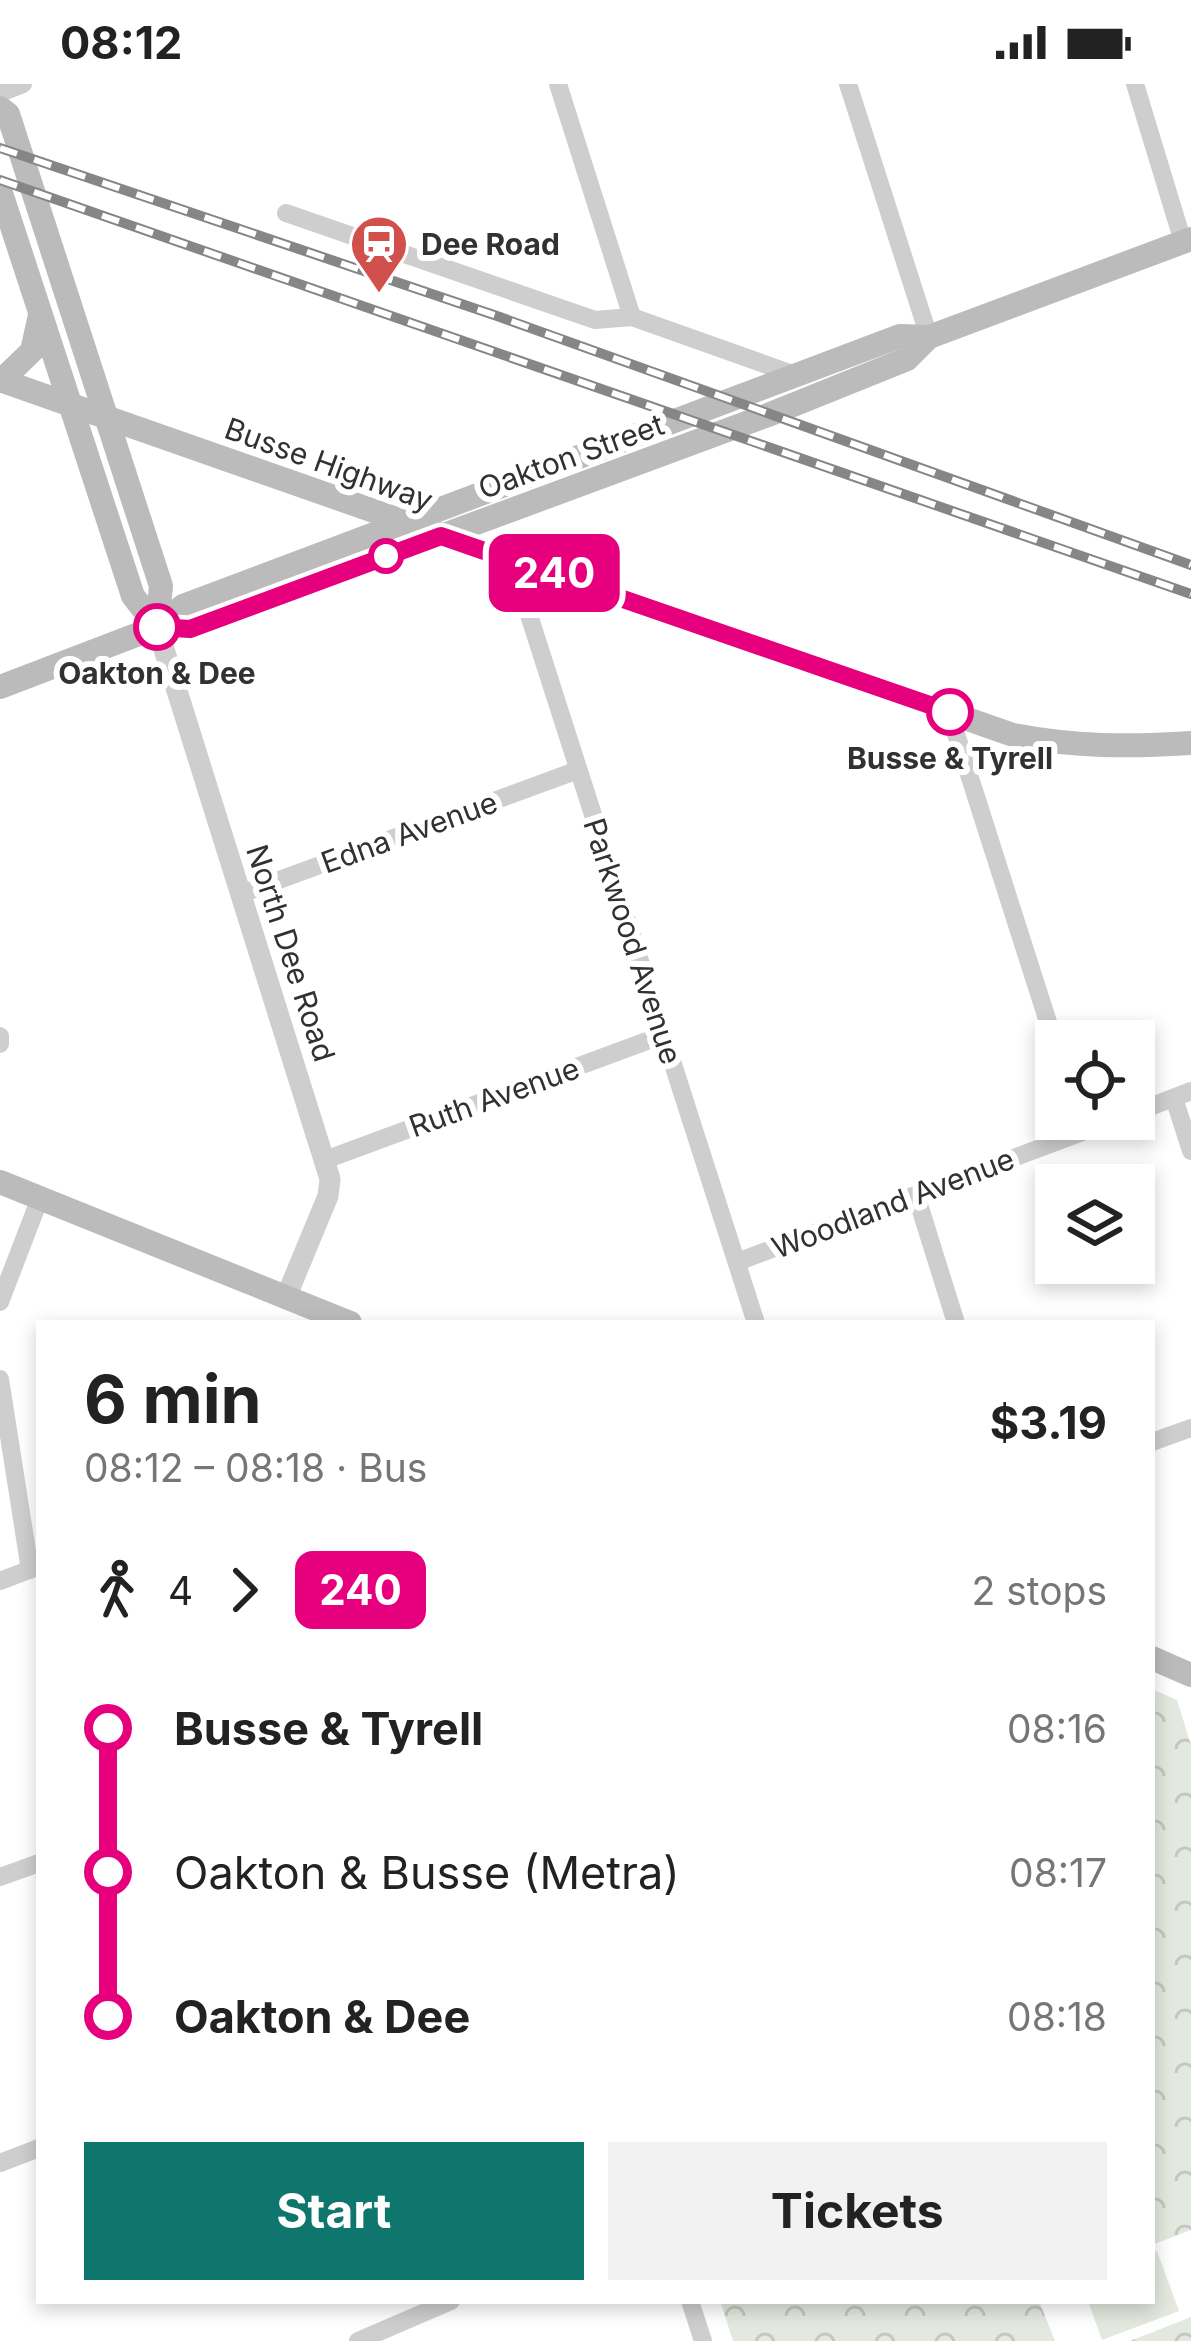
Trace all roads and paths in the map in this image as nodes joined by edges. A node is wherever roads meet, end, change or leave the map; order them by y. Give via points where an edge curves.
1 (23, 84) edge
2 (558, 84) edge
3 (848, 84) edge
4 (1135, 84) edge
5 (0, 93) edge
6 (0, 108) edge
7 (0, 190) edge
8 (286, 213) dead end
9 (1187, 240) edge
10 (40, 313) junction
11 (632, 317) junction
12 (928, 338) junction
13 (798, 376) junction
14 (1, 381) edge
15 (71, 404) junction
16 (106, 416) junction
17 (405, 523) junction
18 (441, 536) junction
19 (511, 559) junction
20 (157, 627) junction
21 (0, 687) edge
22 (950, 712) junction
23 (1191, 743) edge
24 (578, 770) junction
25 (241, 894) junction
26 (1047, 1020) edge
27 (663, 1035) junction
28 (1182, 1094) edge
29 (1046, 1140) edge
30 (1191, 1150) edge
31 (325, 1160) junction
32 (0, 1183) edge
33 (916, 1195) junction
34 (40, 1198) junction
35 (737, 1262) junction
36 (286, 1295) junction
37 (0, 1301) edge
38 (343, 1320) edge
39 (755, 1320) edge
40 (955, 1320) edge
41 (0, 1379) edge
42 (1191, 1428) edge
43 (1155, 1441) edge
44 (35, 1568) edge
45 (0, 1581) edge
46 (1155, 1659) edge
47 (1191, 1675) edge
48 (36, 1864) edge
49 (0, 1877) edge
50 (36, 2149) edge
51 (0, 2163) edge
52 (444, 2304) edge
53 (691, 2304) edge
54 (358, 2341) edge
55 (703, 2341) edge

1 - 5 street
2 - 11 street
3 - 12 street
4 - 9 street
6 - 16 main road, North Dee Road
7 - 10 main road, North Dee Road
8 - 11 street via 595,320
9 - 12 main road, Oakton Street
10 - 14 main road via 32,351
10 - 15 main road, North Dee Road
11 - 13 street
12 - 13 main road, Oakton Street via 900,336
12 - 18 main road, Oakton Street via 907,358 848,383
13 - 17 main road, Oakton Street
14 - 15 main road, Busse Highway
15 - 16 main road, Busse Highway
15 - 20 main road, North Dee Road via 133,596
16 - 17 main road, Busse Highway
16 - 20 main road, North Dee Road via 160,586
17 - 18 main road, Busse Highway
17 - 20 main road, Oakton Street via 183,606
18 - 19 main road, Busse Highway
18 - 20 main road, Oakton Street via 190,629
19 - 22 main road, Busse Highway
19 - 24 street, Parkwood Avenue
20 - 21 main road, Oakton Street
20 - 25 street, North Dee Road
22 - 23 main road, Busse Highway via 1067,745
22 - 26 street
24 - 25 street, Edna Avenue
24 - 27 street, Parkwood Avenue
25 - 31 street, North Dee Road
27 - 31 street, Ruth Avenue
27 - 35 street, Parkwood Avenue
28 - 30 street
29 - 33 street, Woodland Avenue
31 - 36 street, North Dee Road via 328,1196
32 - 34 main road
33 - 35 street, Woodland Avenue
33 - 40 street
34 - 36 main road
34 - 37 street
35 - 39 street, Parkwood Avenue
36 - 38 main road
41 - 44 street
42 - 43 street
44 - 45 street
46 - 47 main road
48 - 49 street
50 - 51 street
52 - 54 street
53 - 55 street

